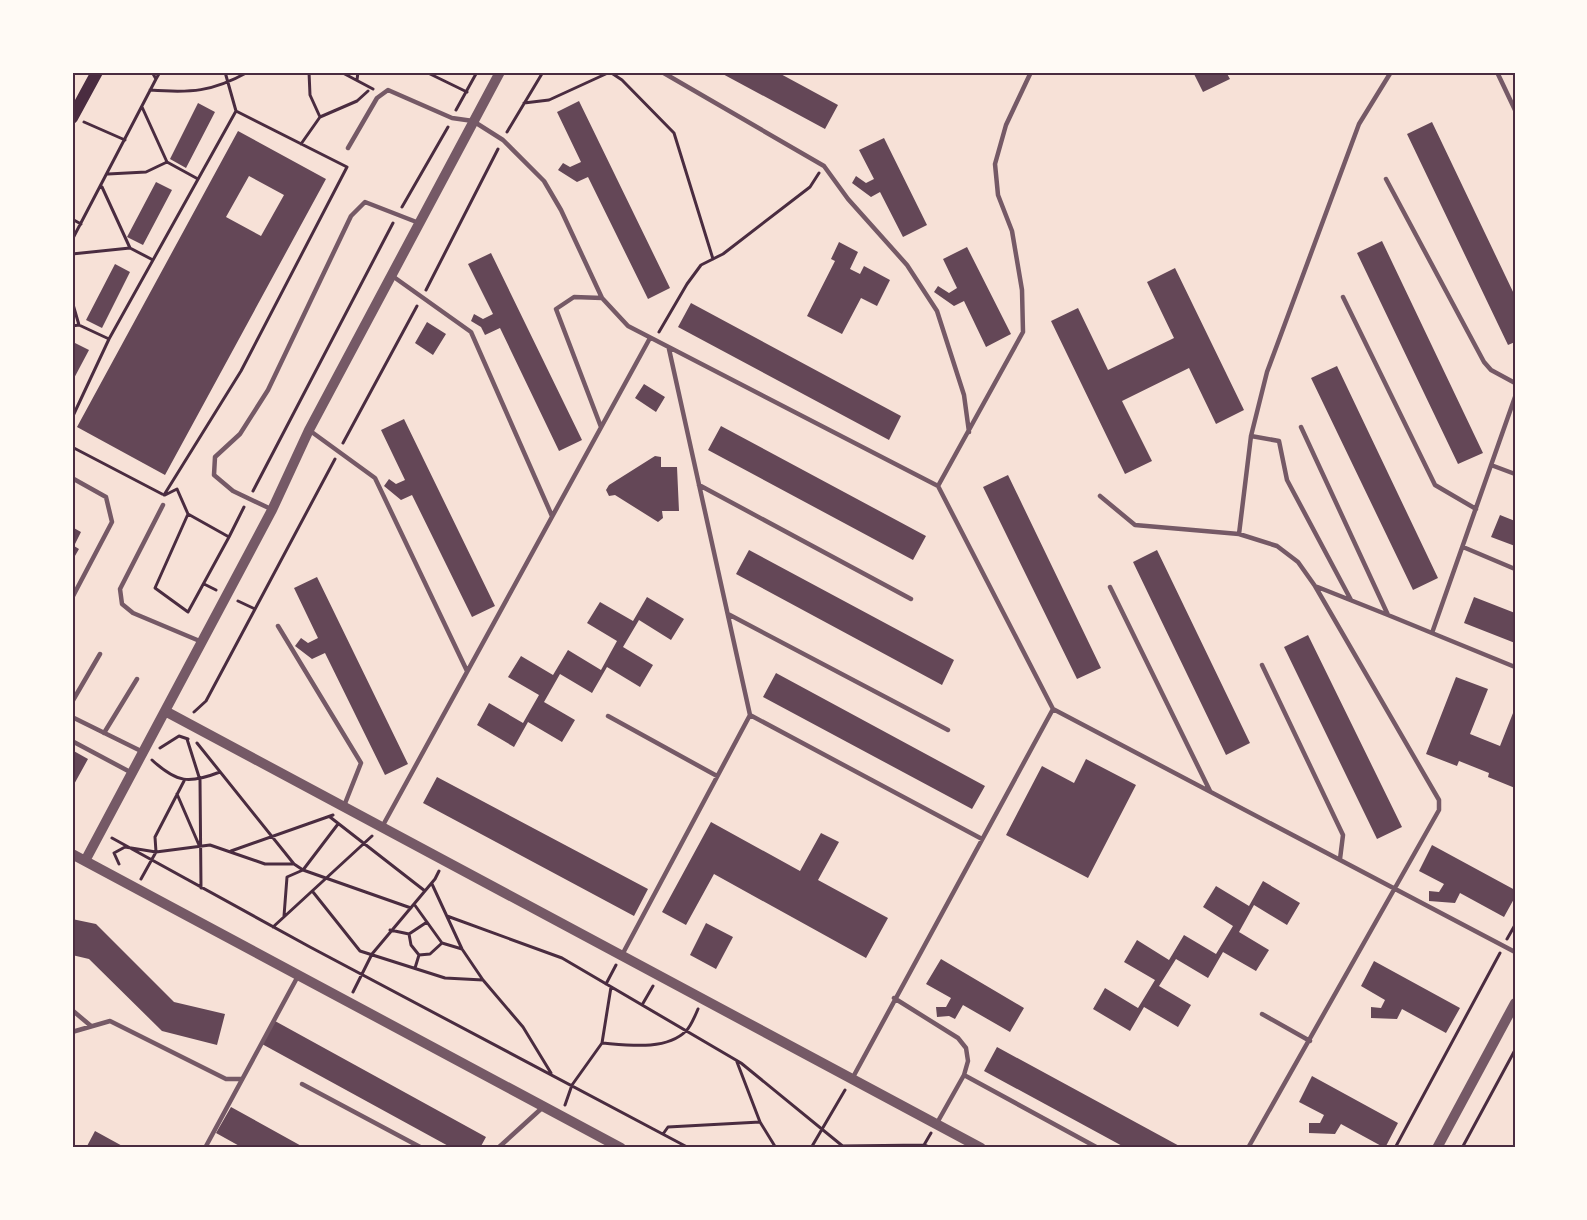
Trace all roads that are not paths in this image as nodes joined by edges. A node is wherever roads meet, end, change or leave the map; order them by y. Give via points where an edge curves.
1 (97, 72) edge
2 (500, 72) edge
3 (662, 72) edge
4 (1031, 72) edge
5 (1391, 72) edge
6 (1497, 72) edge
7 (1515, 110) edge
8 (72, 117) edge
9 (473, 121) junction
10 (348, 148) dead end
11 (1386, 179) dead end
12 (419, 223) junction
13 (391, 275) junction
14 (1343, 297) dead end
15 (602, 298) junction
16 (650, 338) junction
17 (669, 349) junction
18 (1515, 383) edge
19 (1515, 398) edge
20 (601, 427) junction
21 (1301, 427) dead end
22 (309, 430) junction
23 (969, 432) junction
24 (1251, 436) junction
25 (1491, 465) junction
26 (1515, 474) edge
27 (72, 478) edge
28 (699, 485) junction
29 (938, 486) junction
30 (1100, 496) dead end
31 (163, 505) dead end
32 (1476, 509) junction
33 (272, 510) junction
34 (552, 516) junction
35 (1239, 534) junction
36 (1463, 547) junction
37 (1515, 569) edge
38 (1315, 586) junction
39 (1110, 587) dead end
40 (72, 598) edge
41 (912, 599) dead end
42 (1351, 600) junction
43 (728, 614) junction
44 (1388, 615) junction
45 (278, 626) dead end
46 (1432, 633) junction
47 (202, 642) junction
48 (100, 654) dead end
49 (1262, 665) dead end
50 (1515, 667) edge
51 (467, 671) junction
52 (137, 679) dead end
53 (72, 702) edge
54 (1053, 709) junction
55 (165, 711) junction
56 (750, 715) junction
57 (608, 716) dead end
58 (72, 717) edge
59 (948, 730) dead end
60 (104, 733) junction
61 (72, 741) edge
62 (143, 752) junction
63 (132, 772) junction
64 (717, 776) junction
65 (1210, 791) junction
66 (344, 806) junction
67 (382, 827) junction
68 (982, 839) junction
69 (72, 854) edge
70 (1340, 859) junction
71 (85, 861) junction
72 (1394, 888) junction
73 (1515, 952) edge
74 (620, 959) junction
75 (298, 975) junction
76 (894, 998) junction
77 (1514, 1009) edge
78 (72, 1010) edge
79 (1262, 1014) dead end
80 (91, 1026) junction
81 (72, 1032) edge
82 (1310, 1041) junction
83 (964, 1076) junction
84 (852, 1078) junction
85 (241, 1079) junction
86 (302, 1084) dead end
87 (544, 1106) junction
88 (936, 1124) junction
89 (205, 1148) edge
90 (422, 1148) edge
91 (498, 1148) edge
92 (621, 1148) edge
93 (981, 1148) edge
94 (1098, 1148) edge
95 (1248, 1148) edge
96 (1437, 1148) edge

1 - 8 main road
2 - 9 street
3 - 23 lane via 824,166 907,265 937,311 964,395
4 - 23 lane via 1006,125 995,164 1022,290 1023,332
5 - 24 lane via 1359,124 1268,372
6 - 7 lane
9 - 10 lane via 452,117 388,90 377,98
9 - 12 street
9 - 15 lane via 503,140 544,181
11 - 18 lane via 1484,362
12 - 13 street
12 - 33 lane via 365,202 351,216 268,390 240,434 215,457 214,475 233,491
13 - 22 street
13 - 34 lane via 471,332
14 - 32 lane via 1435,485
15 - 16 lane via 628,326
15 - 20 lane via 574,297 556,309
16 - 17 lane
16 - 20 lane
17 - 28 lane
17 - 29 lane
19 - 25 lane
20 - 34 lane
21 - 44 lane
22 - 33 street
22 - 51 lane via 375,478
23 - 29 lane
24 - 35 lane
24 - 42 lane via 1279,441 1287,480
25 - 26 lane
25 - 32 lane
27 - 40 lane via 106,497 112,522
28 - 41 lane
28 - 43 lane
29 - 54 lane
30 - 35 lane via 1135,525
31 - 47 lane via 120,589 122,604 133,613
32 - 36 lane
33 - 47 street
34 - 51 lane
35 - 38 lane via 1277,546 1298,562
36 - 37 lane
36 - 46 lane
38 - 42 lane
38 - 72 lane via 1439,800 1439,810
39 - 65 lane
42 - 44 lane
43 - 56 lane
43 - 59 lane
44 - 46 lane
45 - 66 lane via 361,763
46 - 50 lane
47 - 55 street
48 - 53 lane
49 - 70 lane via 1343,835
51 - 67 lane
52 - 60 lane
54 - 65 lane
54 - 68 lane
55 - 62 street
55 - 66 street
56 - 64 lane
56 - 68 lane
57 - 64 lane
58 - 60 lane
60 - 62 lane
61 - 63 lane
62 - 63 street
63 - 71 street
64 - 74 lane
65 - 70 lane
66 - 67 street
67 - 74 street
68 - 76 lane
69 - 71 street
70 - 72 lane
71 - 75 street
72 - 73 lane
72 - 82 lane
74 - 84 street
75 - 85 lane
75 - 87 street
76 - 83 lane via 958,1038 966,1048
76 - 84 lane
77 - 96 street
78 - 80 lane
79 - 82 lane
80 - 81 lane
80 - 85 lane via 110,1021 226,1079
82 - 95 lane
83 - 88 lane
83 - 94 lane
84 - 88 street
85 - 89 lane
86 - 90 lane
87 - 91 lane
87 - 92 street
88 - 93 street

